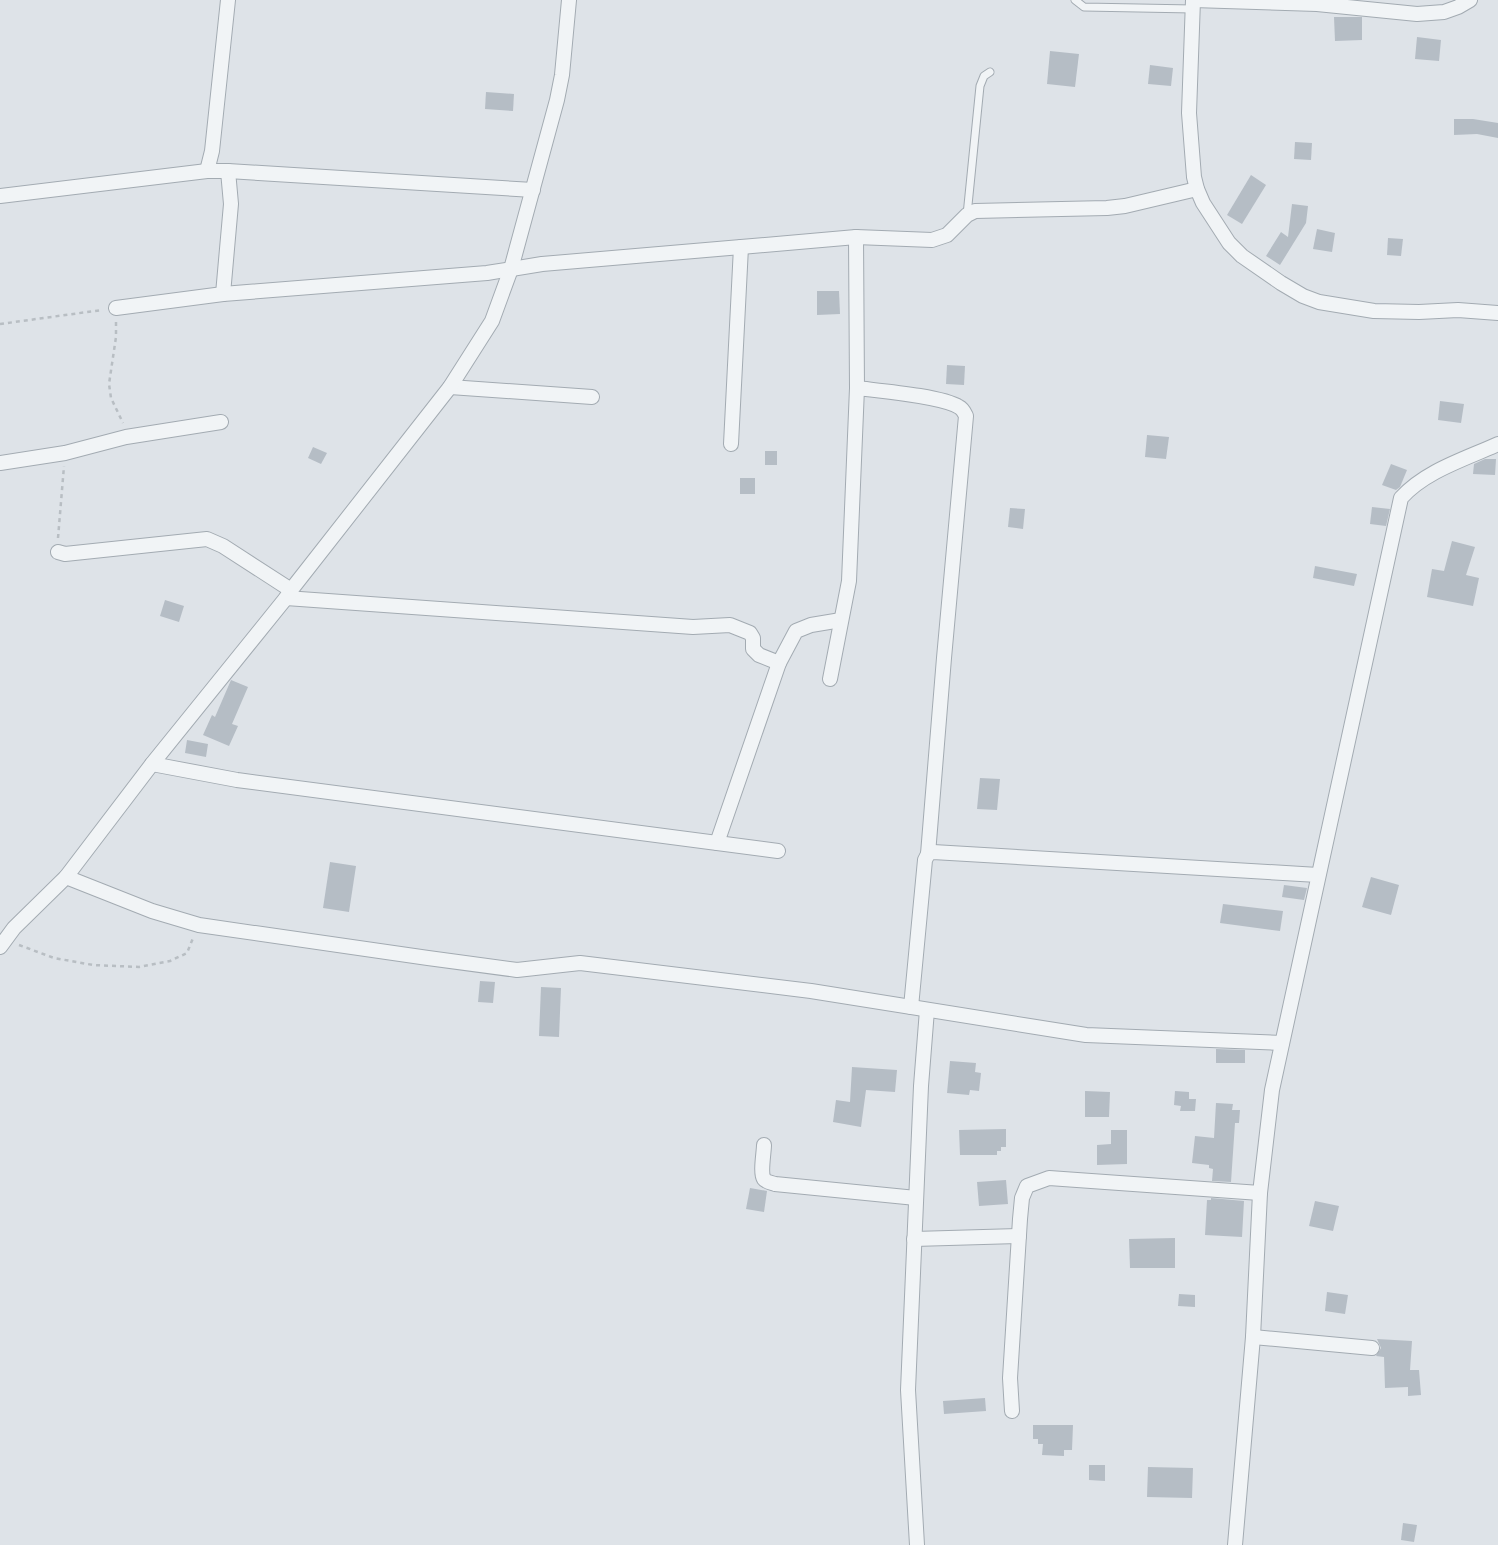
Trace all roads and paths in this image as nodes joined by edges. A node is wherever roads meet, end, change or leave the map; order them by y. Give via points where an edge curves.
1 (228, 0) edge
2 (569, 0) edge
3 (1075, 0) edge
4 (1470, 0) edge
5 (1193, 3) edge
6 (990, 72) dead end
7 (207, 171) junction
8 (228, 171) junction
9 (1197, 189) junction
10 (532, 190) junction
11 (0, 196) edge
12 (967, 215) junction
13 (856, 237) junction
14 (741, 247) junction
15 (511, 269) junction
16 (224, 294) junction
17 (116, 308) junction
18 (1498, 313) edge
19 (0, 324) edge
20 (450, 387) junction
21 (857, 388) junction
22 (592, 397) dead end
23 (221, 422) dead end
24 (126, 437) junction
25 (731, 444) dead end
26 (1498, 444) edge
27 (65, 452) junction
28 (0, 463) edge
29 (58, 552) joint
30 (288, 594) junction
31 (841, 620) junction
32 (780, 663) junction
33 (830, 679) dead end
34 (152, 764) junction
35 (717, 843) junction
36 (778, 851) dead end
37 (928, 854) junction
38 (1318, 875) junction
39 (66, 877) junction
40 (199, 925) junction
41 (0, 927) edge
42 (14, 928) junction
43 (3, 944) edge
44 (911, 1007) junction
45 (927, 1010) junction
46 (1282, 1043) junction
47 (764, 1145) dead end
48 (1260, 1193) junction
49 (916, 1198) junction
50 (1019, 1236) junction
51 (914, 1239) junction
52 (1253, 1336) junction
53 (1372, 1348) dead end
54 (1012, 1412) dead end
55 (916, 1545) edge
56 (1235, 1545) edge

1 - 7 street via 212,151
2 - 10 street via 562,75
3 - 5 lane via 1084,7
4 - 5 street via 1444,12 1417,14 1317,4
5 - 9 street via 1189,113
6 - 12 lane via 981,80 980,86
7 - 8 street
7 - 11 street
8 - 10 street
8 - 16 street via 231,204
9 - 12 street via 1116,207 989,210
9 - 18 street via 1229,243 1242,256 1303,296 1319,302 1374,310
10 - 15 street
12 - 13 street via 947,235 932,240
13 - 14 street
13 - 21 street
14 - 15 street
14 - 25 street
15 - 16 street
15 - 20 street via 492,321
16 - 17 street
17 - 19 path
17 - 24 path via 116,337 109,384
20 - 22 street
20 - 30 street
21 - 31 street via 849,581
21 - 37 street via 941,400 958,406 966,416
23 - 24 street
24 - 27 street
26 - 38 street via 1447,466 1410,487 1401,498
27 - 28 street
27 - 29 path
29 - 30 street via 65,554 207,540 223,546
30 - 32 street via 693,627 730,625 750,633 753,649 759,655
30 - 34 street
31 - 32 street via 796,631
31 - 33 street
32 - 35 street
34 - 35 street via 247,782
34 - 39 street
35 - 36 street
37 - 38 street
37 - 44 street
38 - 46 street
39 - 40 street via 152,911
39 - 42 street
40 - 43 path via 187,953 170,961 138,967 93,965
40 - 44 street via 517,970 580,963
41 - 42 street
42 - 43 street
44 - 45 street
45 - 46 street via 1086,1035
45 - 49 street
46 - 48 street via 1272,1090
47 - 49 street via 763,1173 768,1182
48 - 50 street via 1050,1178 1027,1186 1022,1198
48 - 52 street
49 - 51 street
50 - 51 street
50 - 54 street via 1010,1378
51 - 55 street via 908,1390
52 - 53 street
52 - 56 street

